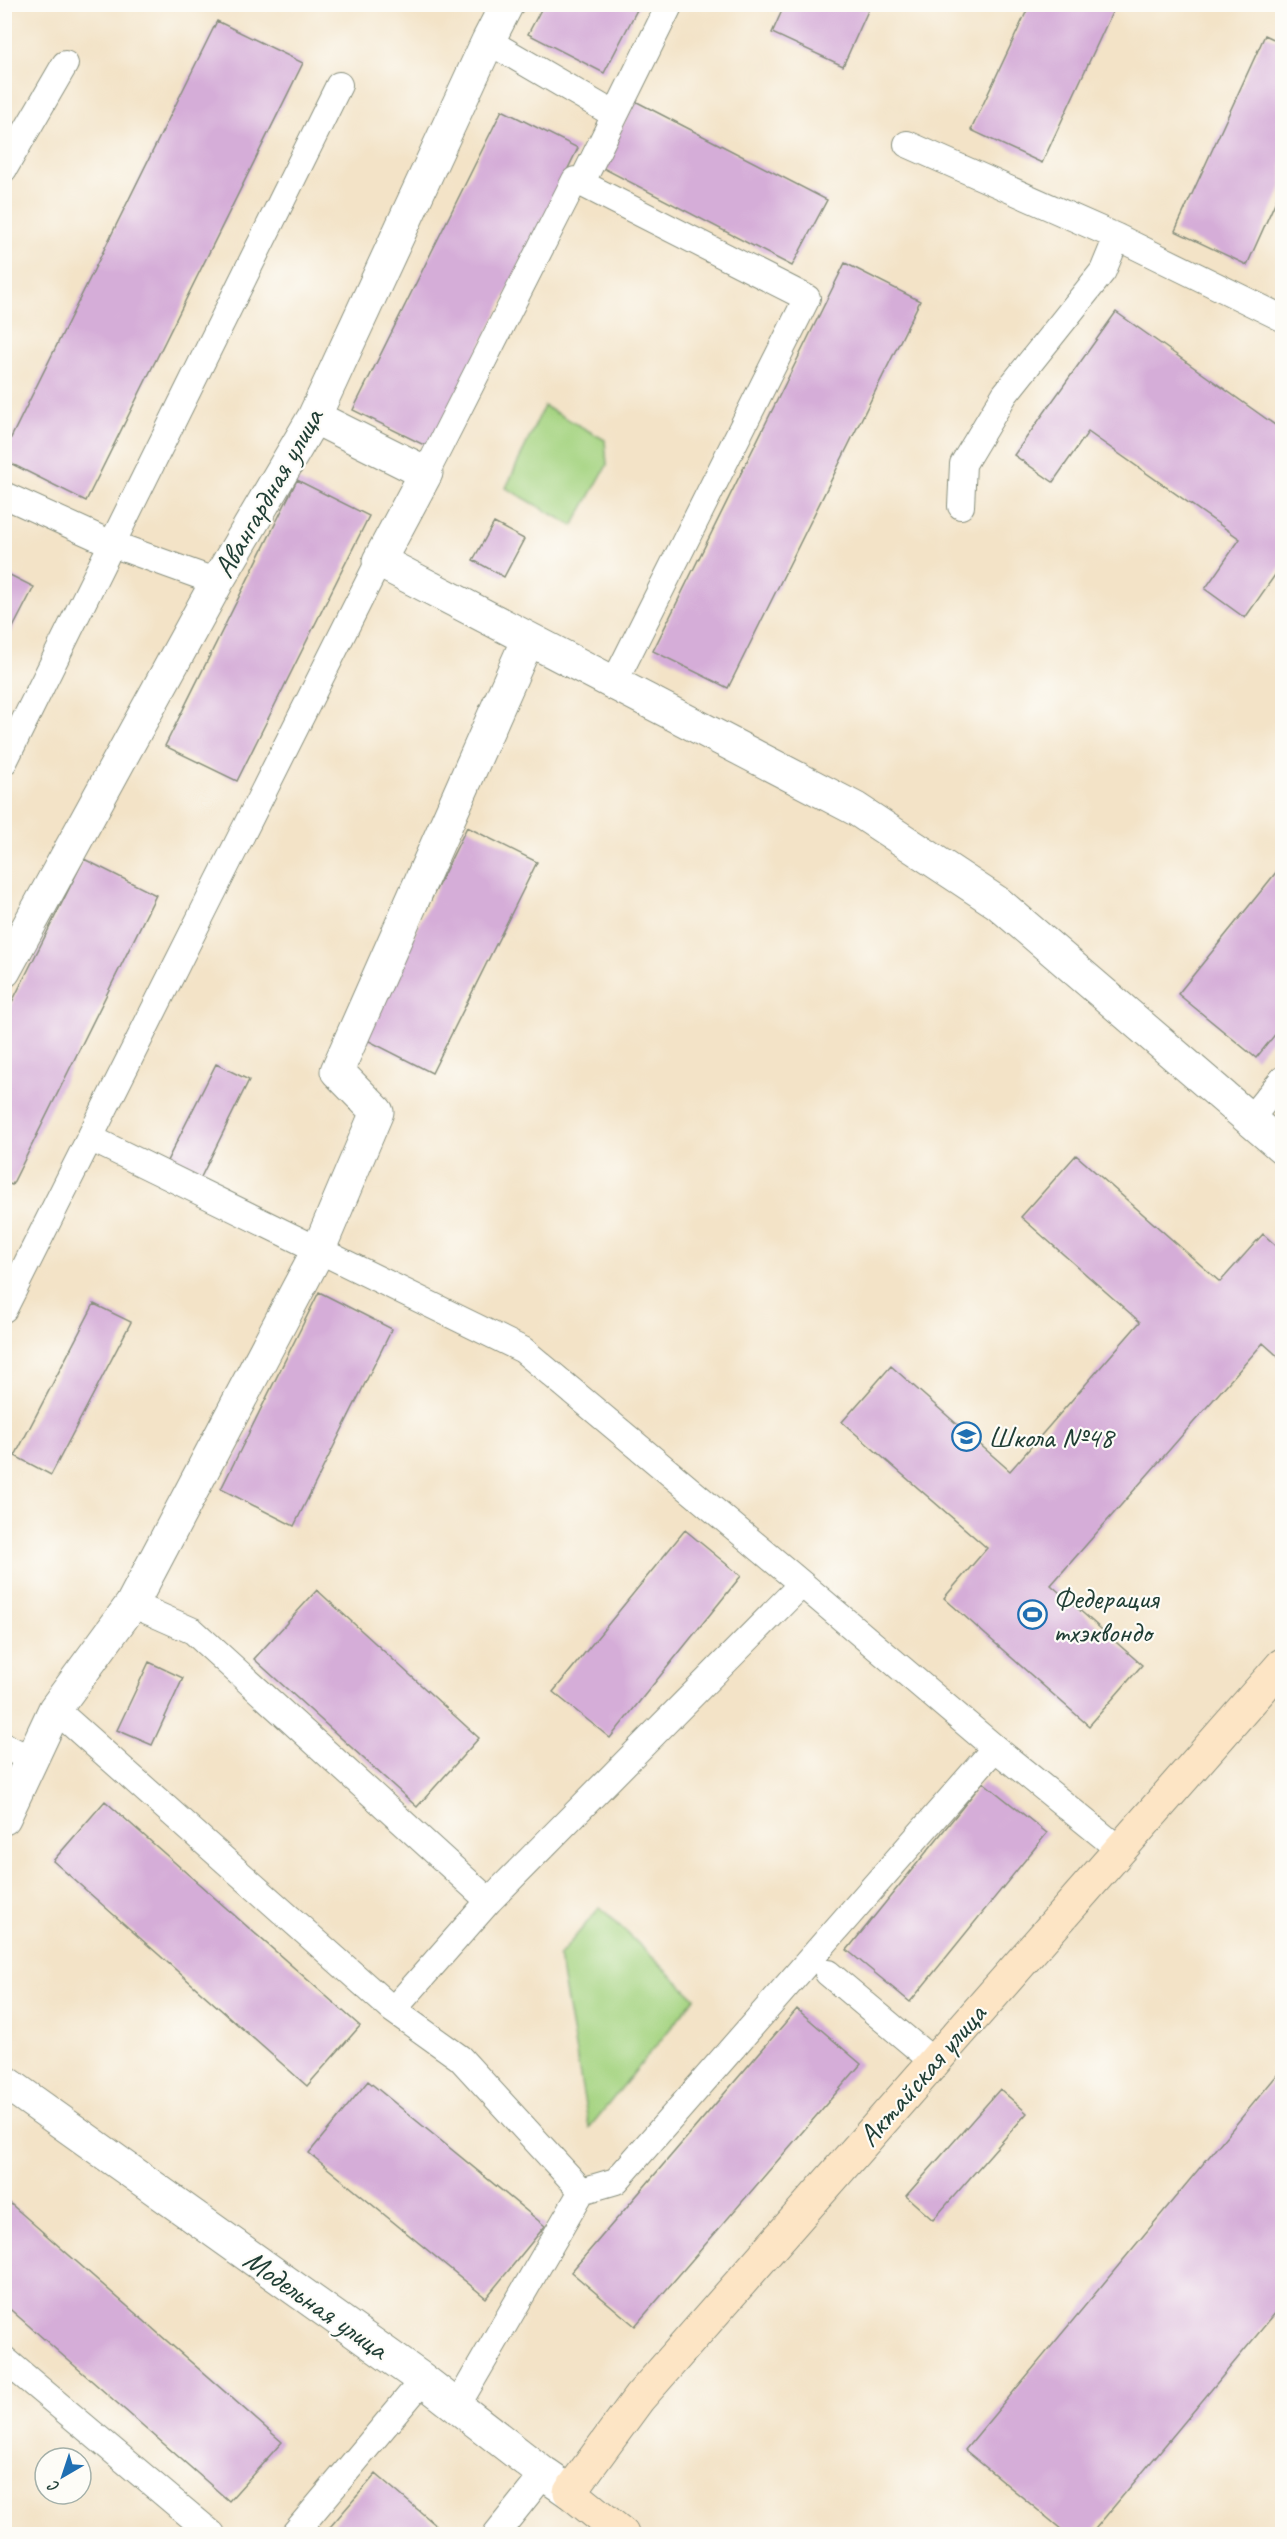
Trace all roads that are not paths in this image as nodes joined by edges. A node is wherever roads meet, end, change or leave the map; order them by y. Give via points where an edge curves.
1 (507, 4) edge
2 (670, 4) edge
3 (488, 41) junction
4 (65, 64) dead end
5 (339, 85) dead end
6 (615, 115) junction
7 (907, 144) dead end
8 (4, 169) edge
9 (582, 182) junction
10 (1117, 237) junction
11 (1282, 318) edge
12 (314, 417) junction
13 (426, 473) junction
14 (4, 495) edge
15 (961, 506) dead end
16 (112, 544) junction
17 (379, 561) junction
18 (217, 582) junction
19 (528, 639) junction
20 (614, 683) junction
21 (4, 762) edge
22 (4, 971) edge
23 (1282, 1080) edge
24 (1250, 1119) junction
25 (90, 1138) junction
26 (1282, 1147) edge
27 (318, 1251) junction
28 (4, 1309) edge
29 (802, 1584) junction
30 (132, 1604) junction
31 (1282, 1665) edge
32 (55, 1709) junction
33 (995, 1748) junction
34 (19, 1753) edge
35 (4, 1818) edge
36 (1120, 1850) junction
37 (489, 1901) junction
38 (828, 1973) dead end
39 (393, 2010) junction
40 (934, 2062) junction
41 (6, 2084) edge
42 (582, 2190) junction
43 (4, 2359) edge
44 (423, 2380) junction
45 (457, 2406) junction
46 (544, 2474) junction
47 (570, 2492) junction
48 (212, 2535) edge
49 (294, 2535) edge
50 (496, 2535) edge
51 (622, 2535) edge

1 - 3 street, Авангардная улица
2 - 6 lane
3 - 6 lane
3 - 12 street, Авангардная улица
4 - 8 lane
5 - 16 lane
6 - 9 lane
7 - 10 lane
9 - 13 lane via 575,180
9 - 20 lane via 807,298
10 - 11 lane
10 - 15 lane via 1103,271 1005,394 963,464
12 - 13 street
12 - 18 street, Авангардная улица
13 - 17 street
14 - 16 lane
16 - 18 lane
16 - 21 lane
17 - 19 street
17 - 25 lane
18 - 22 street, Авангардная улица
19 - 20 street
19 - 27 street via 337,1071 377,1112
20 - 24 street via 856,809 998,903
23 - 24 lane
24 - 26 street
25 - 27 lane
25 - 28 lane
27 - 29 lane via 523,1350
27 - 30 street
29 - 33 lane
29 - 37 lane
30 - 32 street
30 - 37 lane via 193,1631
31 - 36 street, Актайская улица
32 - 34 street
32 - 39 lane
33 - 36 lane
33 - 42 lane via 616,2181
34 - 35 street
36 - 40 street, Актайская улица
37 - 39 lane
38 - 40 lane
39 - 42 lane via 460,2058
40 - 47 street, Актайская улица via 639,2398
41 - 44 street, Модельная улица
42 - 45 lane
43 - 48 lane
44 - 45 street, Модельная улица
44 - 49 lane
45 - 46 street, Модельная улица
46 - 47 street, Модельная улица
46 - 50 lane
47 - 51 street, Модельная улица

